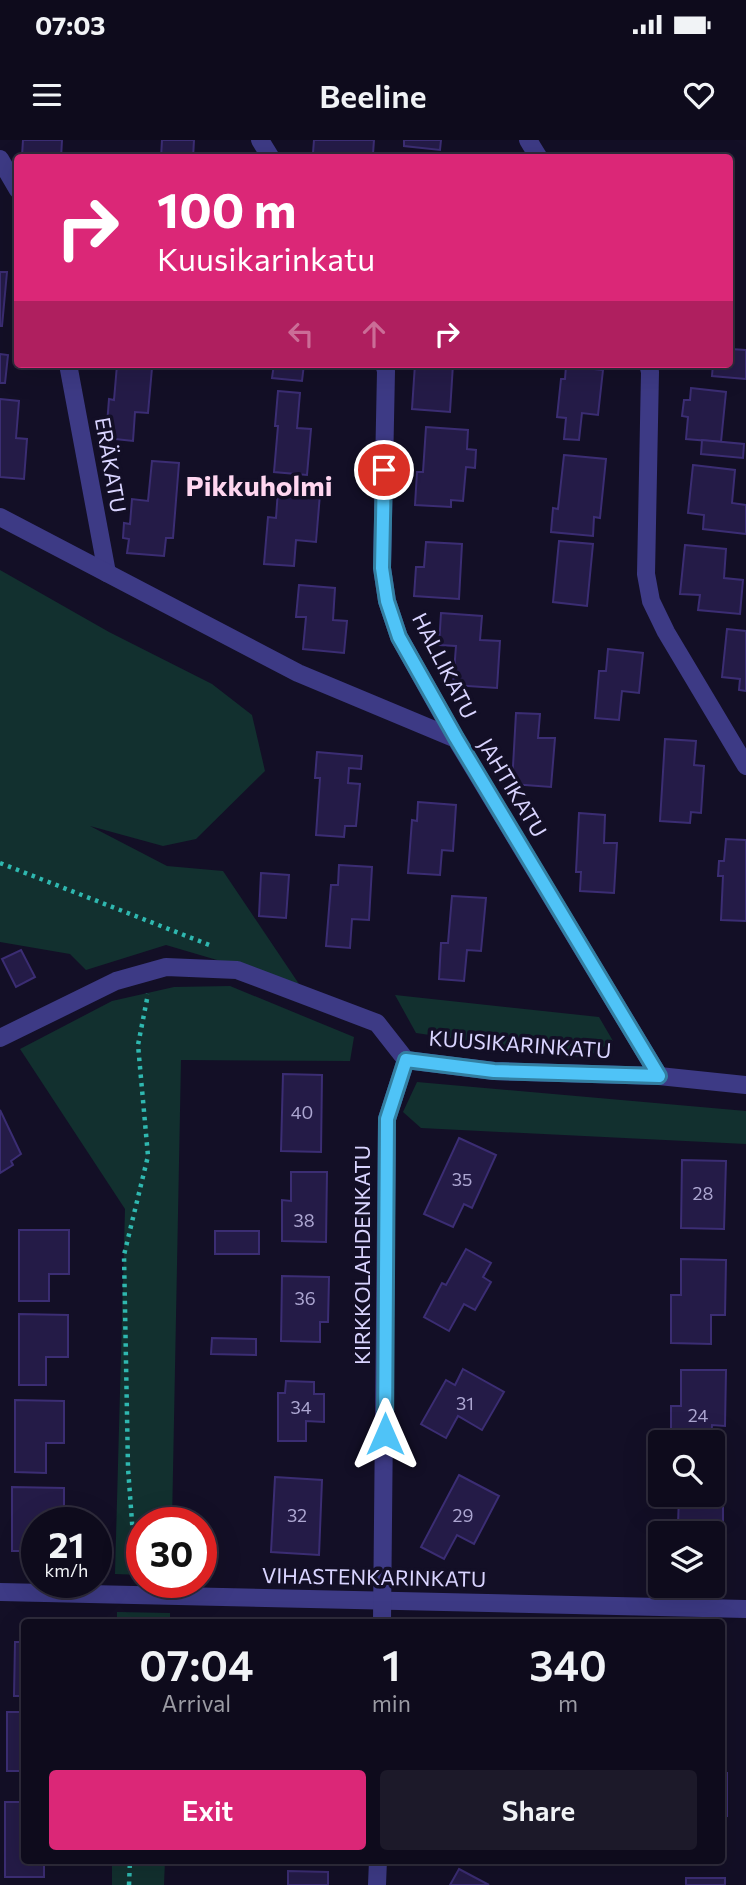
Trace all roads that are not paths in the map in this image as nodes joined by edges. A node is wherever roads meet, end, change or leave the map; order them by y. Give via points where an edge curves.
1 (0, 159) edge
2 (14, 183) edge
3 (69, 368) edge
4 (385, 368) edge
5 (649, 368) edge
6 (0, 517) edge
7 (107, 573) junction
8 (456, 738) junction
9 (746, 766) edge
10 (0, 1038) edge
11 (406, 1060) junction
12 (659, 1076) junction
13 (746, 1085) edge
14 (0, 1592) edge
15 (383, 1601) junction
16 (746, 1609) edge
17 (382, 1619) edge
18 (378, 1864) edge
19 (377, 1885) edge

1 - 2 street
3 - 7 street, ERÄKATU
4 - 8 street, HALLIKATU via 382,568 387,601 399,637
5 - 9 street via 646,574 651,601
6 - 7 street, JAHTIKATU
7 - 8 street, JAHTIKATU via 298,673
8 - 12 street, JAHTIKATU
10 - 11 street, KUUSIKARINKATU via 116,981 166,967 237,970 377,1023
11 - 12 street, KUUSIKARINKATU via 494,1071
11 - 15 street, KIRKKOLAHDENKATU via 387,1119
12 - 13 street
14 - 15 street, VIHASTENKARINKATU
15 - 16 street, VIHASTENKARINKATU
15 - 17 street, KIRKKOLAHDENKATU
18 - 19 street

